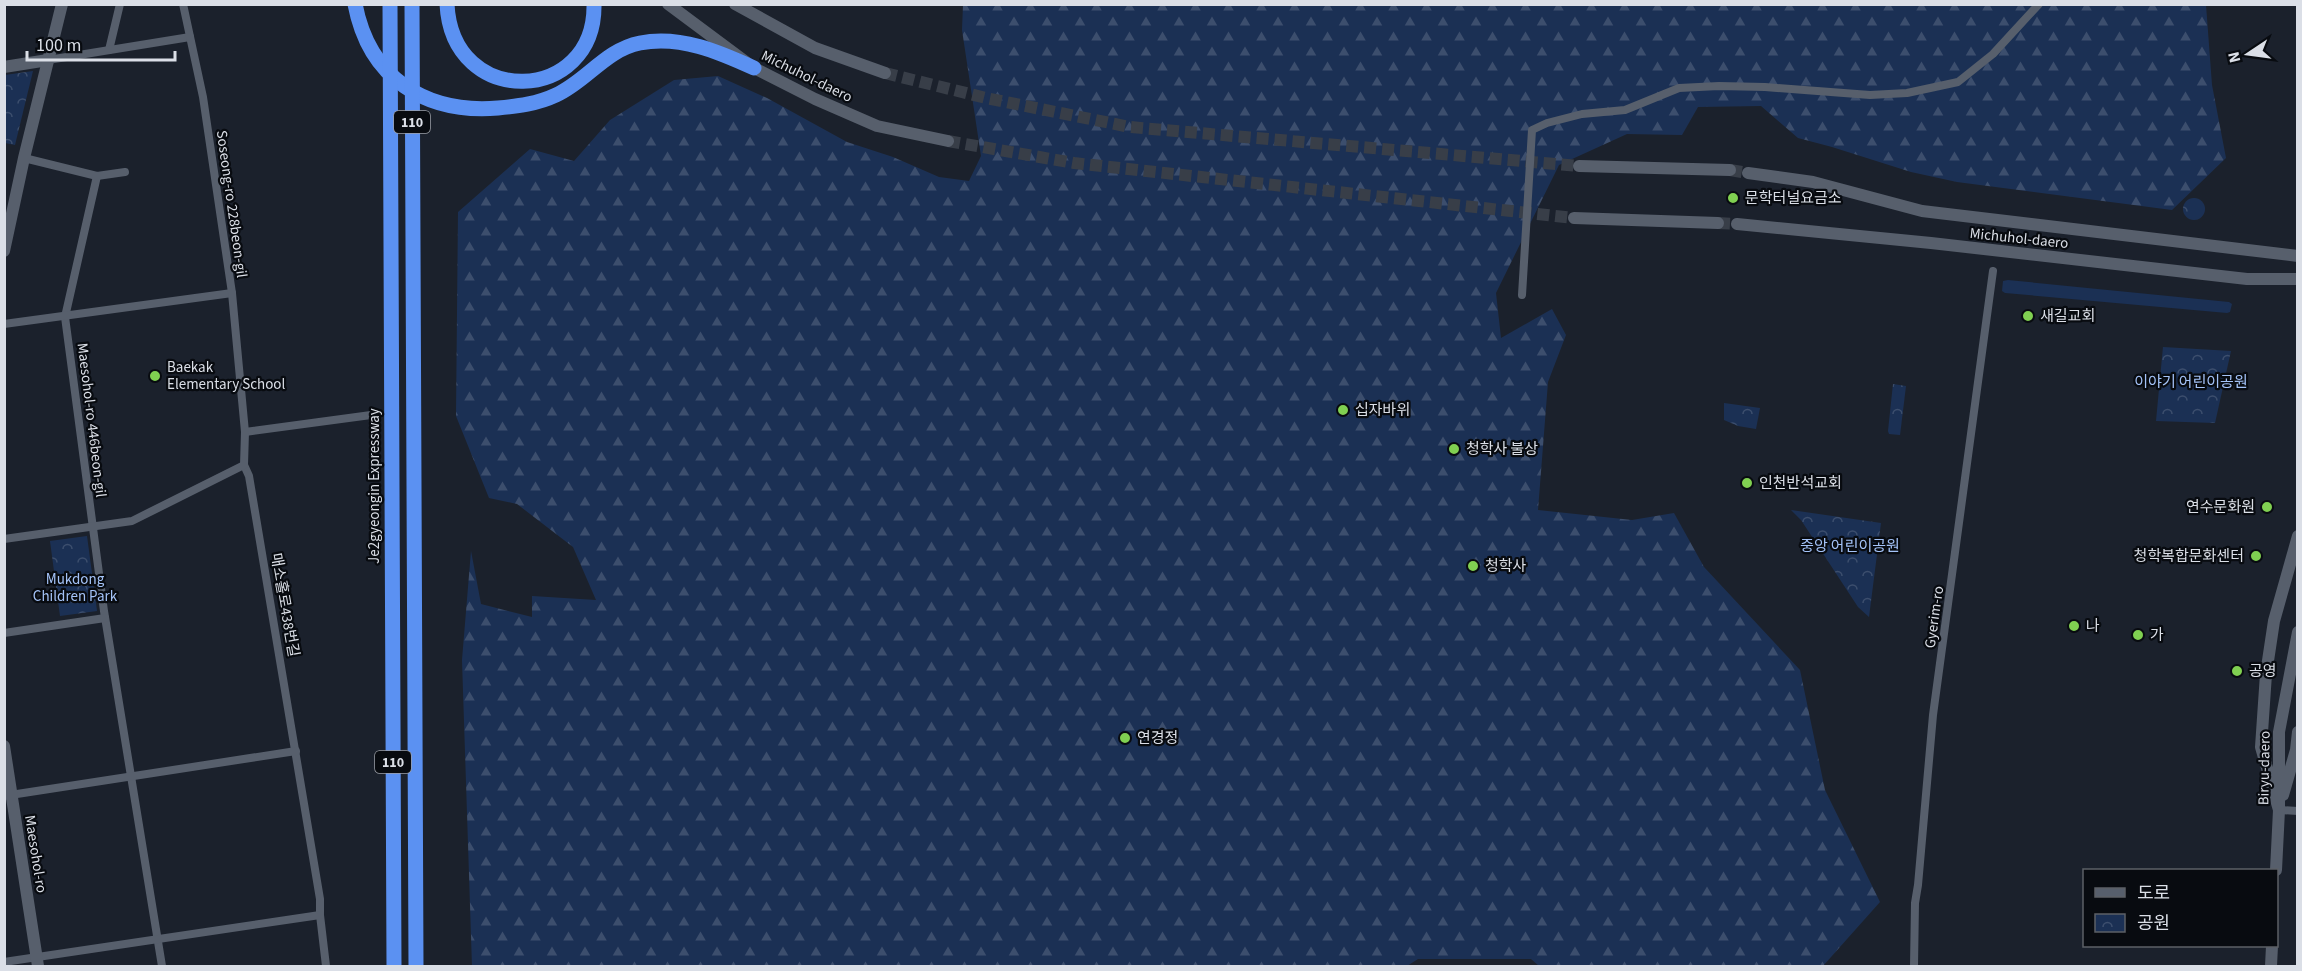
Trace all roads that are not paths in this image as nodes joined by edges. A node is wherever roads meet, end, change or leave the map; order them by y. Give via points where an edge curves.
1 (62, 4) edge
2 (120, 4) edge
3 (183, 4) edge
4 (355, 4) edge
5 (390, 4) edge
6 (412, 4) edge
7 (447, 4) edge
8 (594, 4) edge
9 (668, 4) edge
10 (735, 4) edge
11 (2039, 4) edge
12 (190, 37) junction
13 (109, 50) junction
14 (48, 60) junction
15 (4, 67) edge
16 (754, 68) junction
17 (885, 73) tunnel mouth
18 (948, 141) tunnel mouth
19 (24, 158) junction
20 (1579, 166) tunnel mouth
21 (1730, 170) tunnel mouth
22 (125, 172) dead end
23 (1748, 173) tunnel mouth
24 (97, 176) junction
25 (1574, 218) tunnel mouth
26 (1718, 222) tunnel mouth
27 (1737, 224) tunnel mouth
28 (4, 251) edge
29 (2298, 256) edge
30 (1993, 271) dead end
31 (2298, 279) edge
32 (232, 293) junction
33 (1522, 295) dead end
34 (65, 317) junction
35 (4, 324) edge
36 (371, 415) dead end
37 (245, 432) junction
38 (244, 465) junction
39 (93, 527) junction
40 (2298, 536) edge
41 (4, 539) edge
42 (105, 618) junction
43 (2298, 632) edge
44 (4, 633) edge
45 (2298, 732) edge
46 (4, 746) edge
47 (296, 751) junction
48 (131, 777) junction
49 (8, 796) edge
50 (2279, 810) junction
51 (2298, 811) edge
52 (2276, 869) edge
53 (320, 915) junction
54 (158, 938) junction
55 (2272, 947) edge
56 (37, 961) edge
57 (4, 962) edge
58 (162, 966) edge
59 (326, 966) edge
60 (394, 966) edge
61 (416, 966) edge
62 (1914, 966) edge
63 (2271, 966) edge

1 - 14 main road
2 - 13 street
3 - 12 street, Soseong-ro 228beon-gil
4 - 16 highway via 364,37 382,68 403,86 431,101 459,107 491,109 532,104 564,91 615,52 655,41 700,47
5 - 60 highway, Je2gyeongin Expressway / 110
6 - 61 highway, 110
7 - 8 highway via 452,36 463,55 478,69 518,81 554,74 576,59 590,36
9 - 16 main road, Michuhol-daero
10 - 17 main road, Michuhol-daero via 815,48
11 - 33 street via 1993,54 1958,82 1907,93 1870,95 1766,87 1679,88 1624,110 1582,114 1532,130
12 - 13 street
12 - 32 street, Soseong-ro 228beon-gil via 203,97
13 - 14 street
14 - 15 main road
14 - 19 main road
16 - 18 main road, Michuhol-daero via 877,126
19 - 24 street
19 - 28 main road
20 - 21 main road
22 - 24 street
23 - 29 main road, Michuhol-daero via 1813,182 1922,211
24 - 34 street
25 - 26 main road
27 - 31 main road, Michuhol-daero via 2247,279
30 - 62 street, Gyerim-ro via 1933,715 1915,903
32 - 34 street, Soseong-ro 228beon-gil
32 - 37 street
34 - 35 street, Soseong-ro 228beon-gil
34 - 39 street, Maesohol-ro 446beon-gil
36 - 37 street
37 - 38 street
38 - 39 street via 139,518
38 - 47 street, 매소홀로438번길
39 - 41 street
39 - 42 street, Maesohol-ro 446beon-gil
40 - 50 main road via 2274,621 2266,674 2261,747
42 - 44 street
42 - 48 street, Maesohol-ro 446beon-gil
43 - 50 main road, Biryu-daero via 2279,732
45 - 50 main road
46 - 49 main road, Maesohol-ro
47 - 48 street
47 - 53 street, 매소홀로438번길
48 - 49 street
48 - 54 street, Maesohol-ro 446beon-gil
49 - 56 main road, Maesohol-ro
50 - 51 street
50 - 52 main road, Biryu-daero
53 - 54 street
53 - 59 street, 매소홀로438번길
54 - 56 street
54 - 58 street, Maesohol-ro 446beon-gil
55 - 63 main road
56 - 57 street

